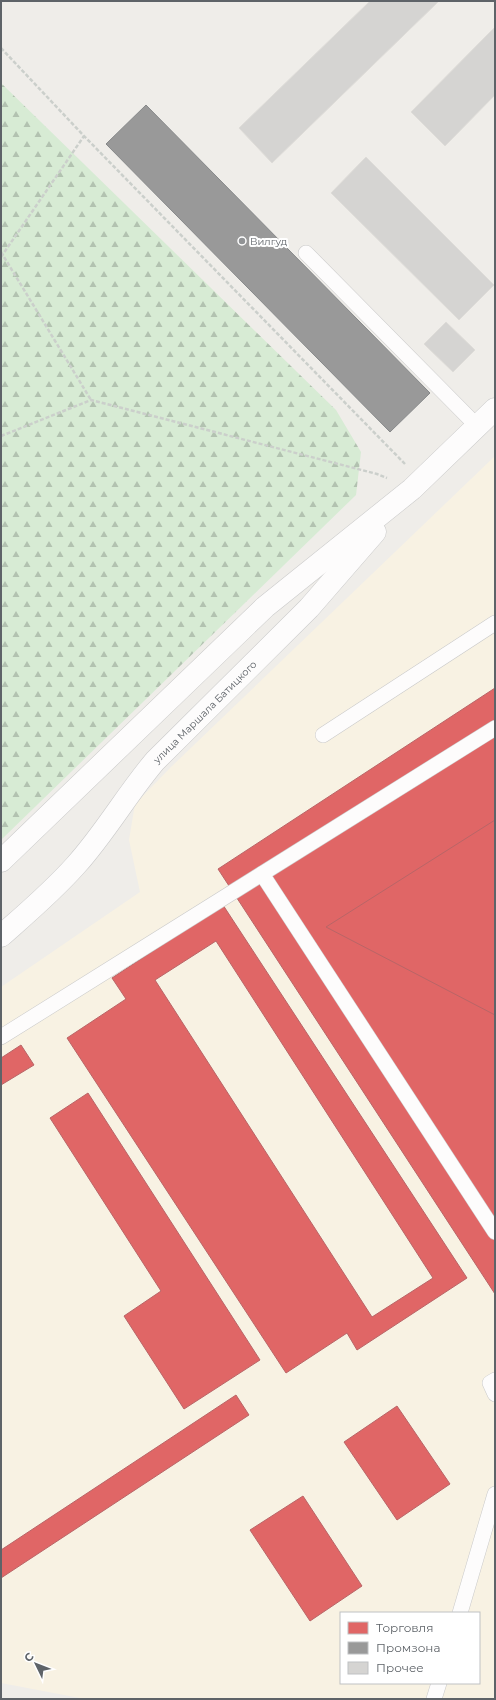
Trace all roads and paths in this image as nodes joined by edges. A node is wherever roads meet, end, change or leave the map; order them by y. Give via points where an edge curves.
1 (1, 48) edge
2 (84, 136) junction
3 (306, 253) dead end
4 (2, 254) edge
5 (91, 400) junction
6 (495, 409) edge
7 (478, 427) junction
8 (1, 436) edge
9 (417, 484) junction
10 (495, 623) edge
11 (495, 728) edge
12 (323, 735) dead end
13 (1, 862) edge
14 (262, 874) junction
15 (1, 936) edge
16 (1, 1037) edge
17 (495, 1232) edge
18 (495, 1380) edge
19 (495, 1394) edge
20 (495, 1494) edge
21 (460, 1612) edge
22 (439, 1684) edge
23 (434, 1699) edge

1 - 2 path
2 - 4 path
2 - 9 path
3 - 7 lane
4 - 5 path
5 - 8 path
5 - 9 path
6 - 7 street, улица Маршала Батицкого
7 - 9 street, улица Маршала Батицкого
9 - 13 street, улица Маршала Батицкого via 266,607
9 - 15 street, улица Маршала Батицкого via 309,608 155,761 76,864 43,899
10 - 12 lane
11 - 14 lane
14 - 16 lane
14 - 17 lane
18 - 19 lane via 490,1383
20 - 21 lane
22 - 23 lane

